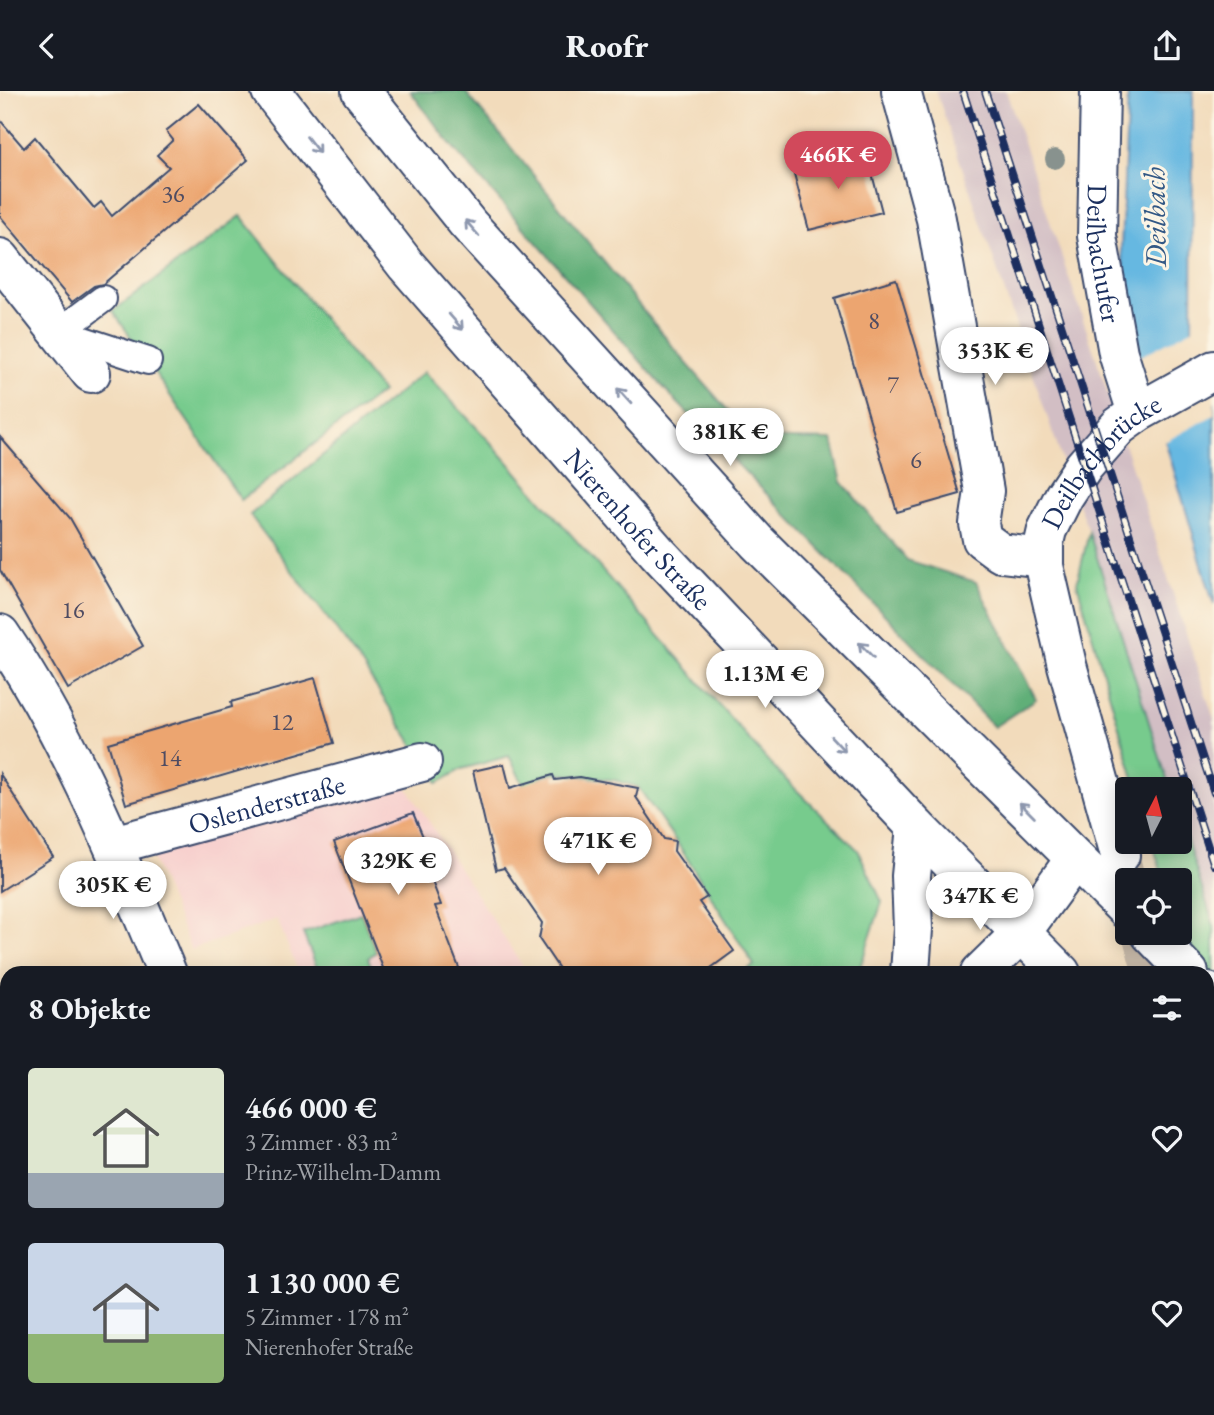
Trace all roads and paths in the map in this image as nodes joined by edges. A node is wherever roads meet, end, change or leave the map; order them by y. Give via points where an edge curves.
1 (271, 91) edge
2 (361, 91) edge
3 (901, 91) edge
4 (1100, 91) edge
5 (0, 258) edge
6 (103, 299) dead end
7 (59, 333) junction
8 (148, 361) dead end
9 (1213, 370) edge
10 (91, 373) dead end
11 (1139, 412) junction
12 (1046, 574) junction
13 (0, 634) edge
14 (422, 762) dead end
15 (916, 827) junction
16 (113, 845) junction
17 (1120, 855) tunnel mouth
18 (1075, 859) junction
19 (1115, 898) tunnel mouth
20 (1021, 933) junction
21 (1162, 945) edge
22 (164, 966) edge
23 (911, 966) edge
24 (987, 966) edge
25 (1054, 966) edge
26 (1182, 966) edge

1 -> 15 main road, Nierenhofer Straße via 406,265 657,552
18 -> 2 main road via 757,543 468,223
3 - 12 main road via 936,219 984,491 979,524 982,538 1001,553
4 - 11 main road, Deilbachufer via 1097,236 1118,353
5 - 7 main road
6 - 7 lane
7 - 8 lane
7 - 10 main road
9 - 11 main road, Deilbachbrücke
11 - 12 main road, Deilbachbrücke via 1100,446 1064,496 1046,530
12 - 17 main road
13 - 16 main road via 69,750
14 - 16 main road, Oslenderstraße
15 - 20 main road, Nierenhofer Straße
15 - 23 main road
16 - 22 main road
18 - 19 main road
18 - 20 main road
20 - 24 main road
20 - 25 main road, Nierenhofer Straße
21 - 26 main road

